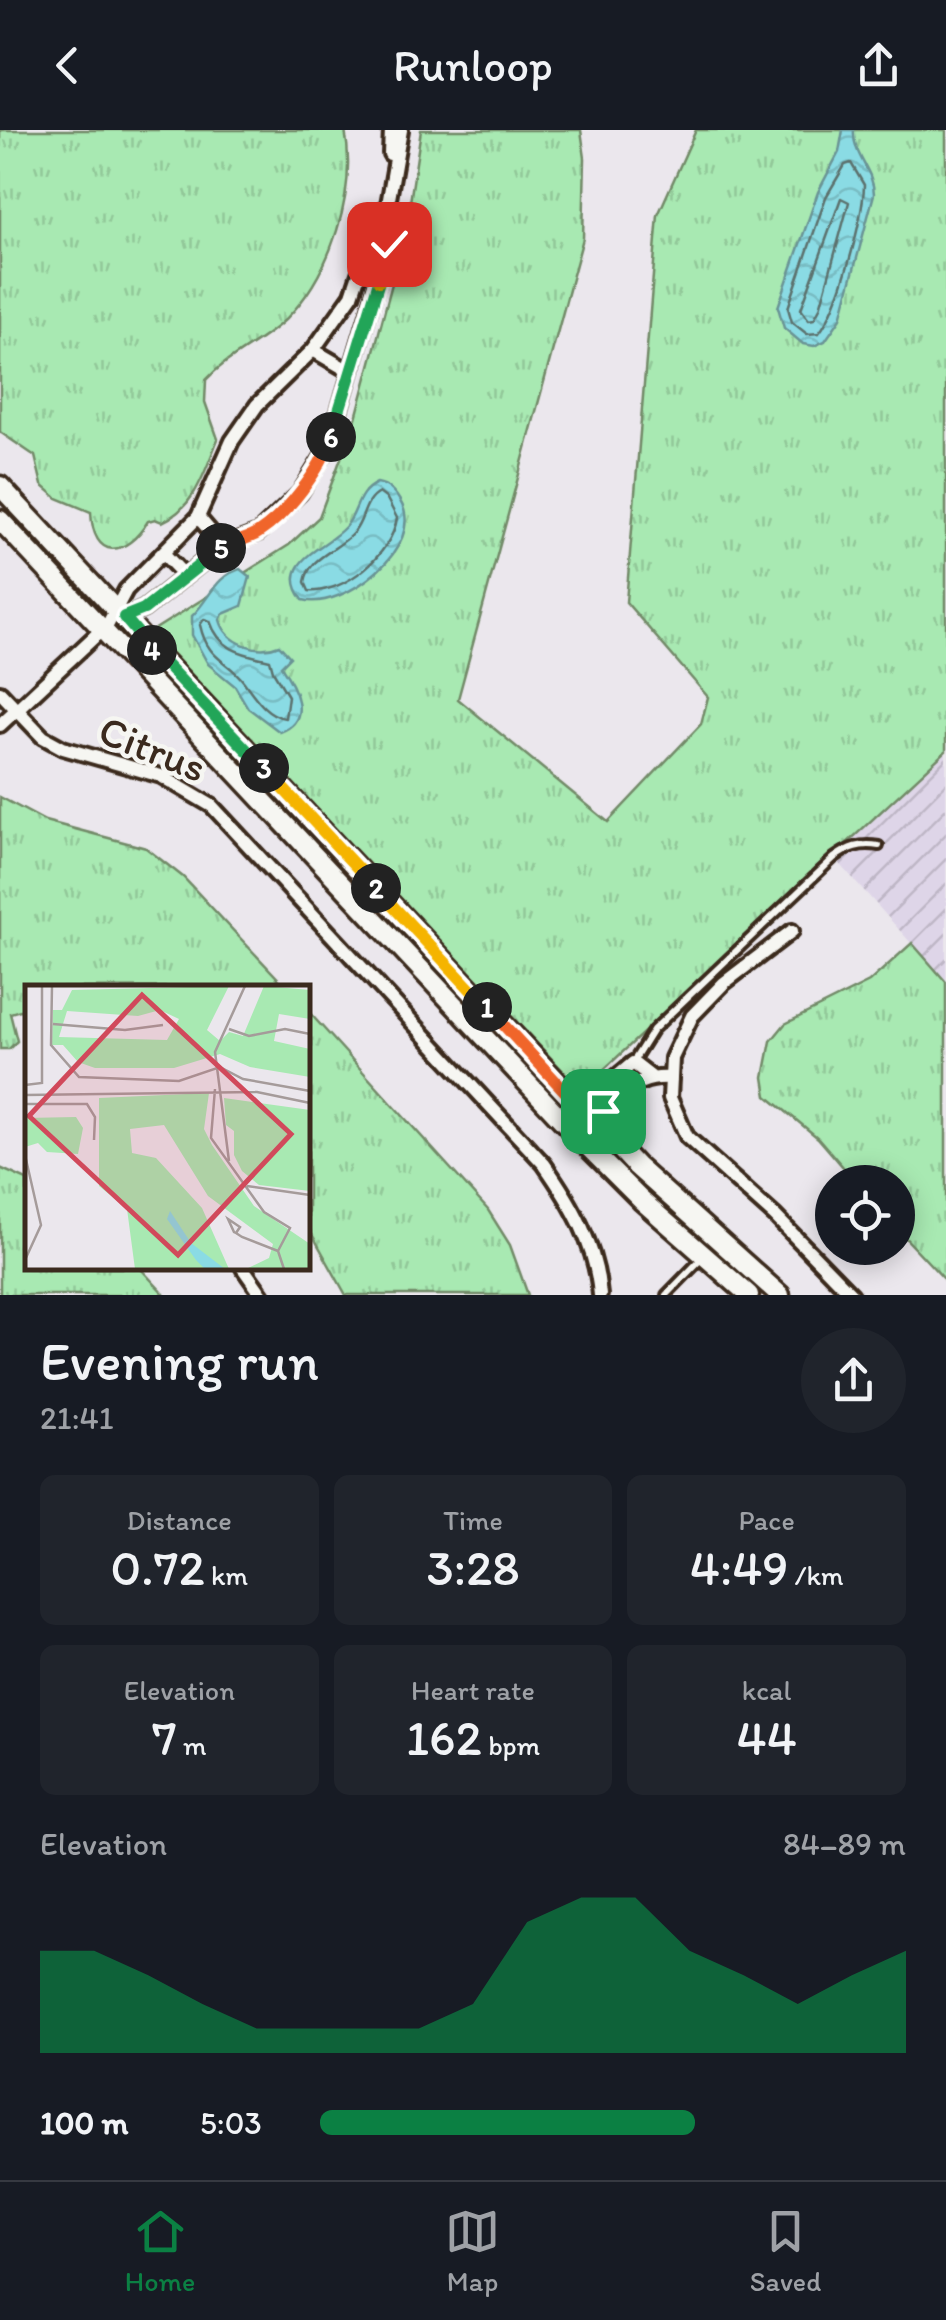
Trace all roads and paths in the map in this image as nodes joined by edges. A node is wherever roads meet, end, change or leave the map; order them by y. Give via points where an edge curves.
1 (390, 130) edge
2 (401, 130) edge
3 (390, 196) junction
4 (386, 216) junction
5 (313, 350) junction
6 (349, 371) junction
7 (0, 486) edge
8 (198, 517) junction
9 (0, 520) edge
10 (224, 546) junction
11 (163, 553) junction
12 (185, 576) junction
13 (113, 620) junction
14 (0, 692) edge
15 (16, 710) junction
16 (0, 725) edge
17 (879, 846) dead end
18 (792, 931) dead end
19 (632, 1063) junction
20 (651, 1077) junction
21 (671, 1078) junction
22 (585, 1113) junction
23 (705, 1255) junction
24 (244, 1270) edge
25 (262, 1295) edge
26 (600, 1295) edge
27 (666, 1295) edge
28 (749, 1295) edge
29 (780, 1295) edge
30 (852, 1295) edge

1 - 3 street
2 - 3 street
3 - 4 street
4 - 5 street via 372,235 352,295
4 - 6 street via 389,244
5 - 6 street
5 - 8 street via 257,405
6 - 10 street via 328,448 300,493 258,533
7 - 13 main road
8 - 10 street
8 - 11 street
9 - 13 main road
10 - 12 street
11 - 12 street
11 - 13 street via 126,590
12 - 13 street via 144,609
13 - 15 street
13 - 22 main road
13 - 23 main road via 578,1137
14 - 15 street, Citrus
15 - 16 street
15 - 26 street, Citrus via 63,748 161,776 212,806 544,1164 573,1206
17 - 19 lane via 849,848 834,858 653,1030
18 - 21 street via 692,1016 672,1058
19 - 20 street
19 - 22 street via 590,1099
20 - 21 street
20 - 22 street via 603,1111
21 - 30 street via 670,1098 687,1137
22 - 29 main road
23 - 27 lane
23 - 28 main road
24 - 25 street

